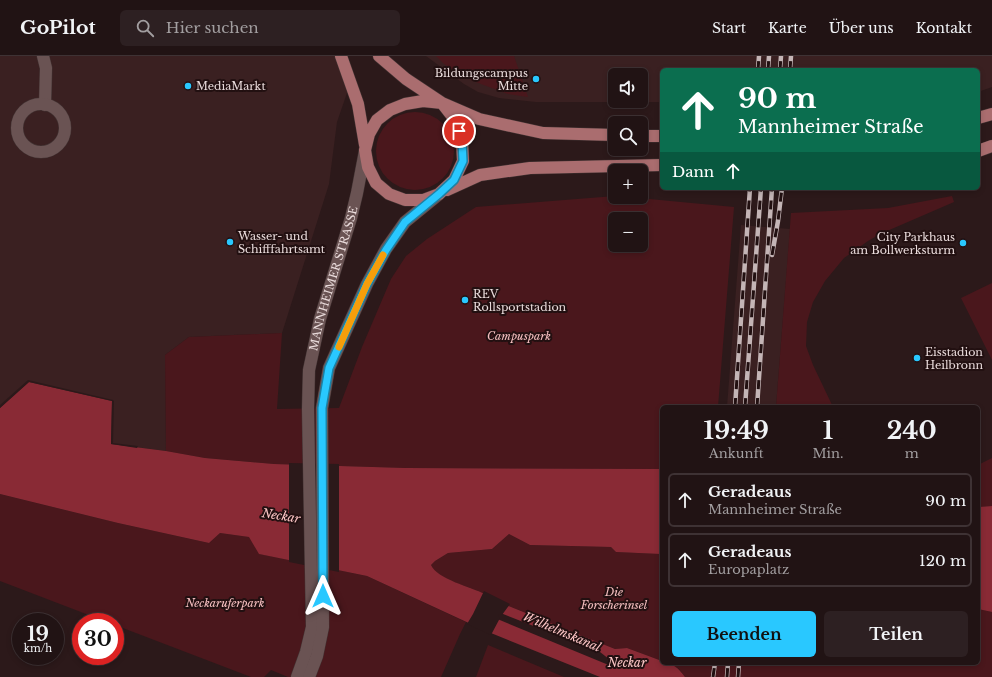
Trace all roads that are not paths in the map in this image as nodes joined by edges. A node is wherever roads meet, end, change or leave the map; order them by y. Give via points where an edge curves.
1 (43, 56) edge
2 (341, 56) edge
3 (379, 56) edge
4 (442, 104) junction
5 (45, 105) dead end
6 (992, 114) edge
7 (980, 117) edge
8 (608, 135) edge
9 (648, 136) edge
10 (660, 136) edge
11 (992, 146) edge
12 (365, 150) junction
13 (980, 150) edge
14 (660, 165) edge
15 (439, 194) junction
16 (318, 627) junction
17 (297, 677) edge
18 (309, 677) edge

1 - 5 street via 46,68
2 - 12 main road via 358,104
3 - 4 main road
4 - 8 main road via 479,119 542,133
4 - 12 main road via 423,101 390,110 377,120 369,134
4 - 15 main road via 456,121 462,141 463,161 454,180
6 - 7 main road
9 - 10 main road
11 - 13 main road
12 - 15 main road via 370,173 376,183 389,194 405,200 423,200
12 - 16 street, MANNHEIMER STRASSE via 351,218 320,319 309,370 308,408
14 - 15 main road, MANNHEIMER STRASSE via 530,168 480,175
15 - 16 street, MANNHEIMER STRASSE via 405,222 386,250 367,284 329,368 322,408
16 - 17 street
16 - 18 street via 317,656

